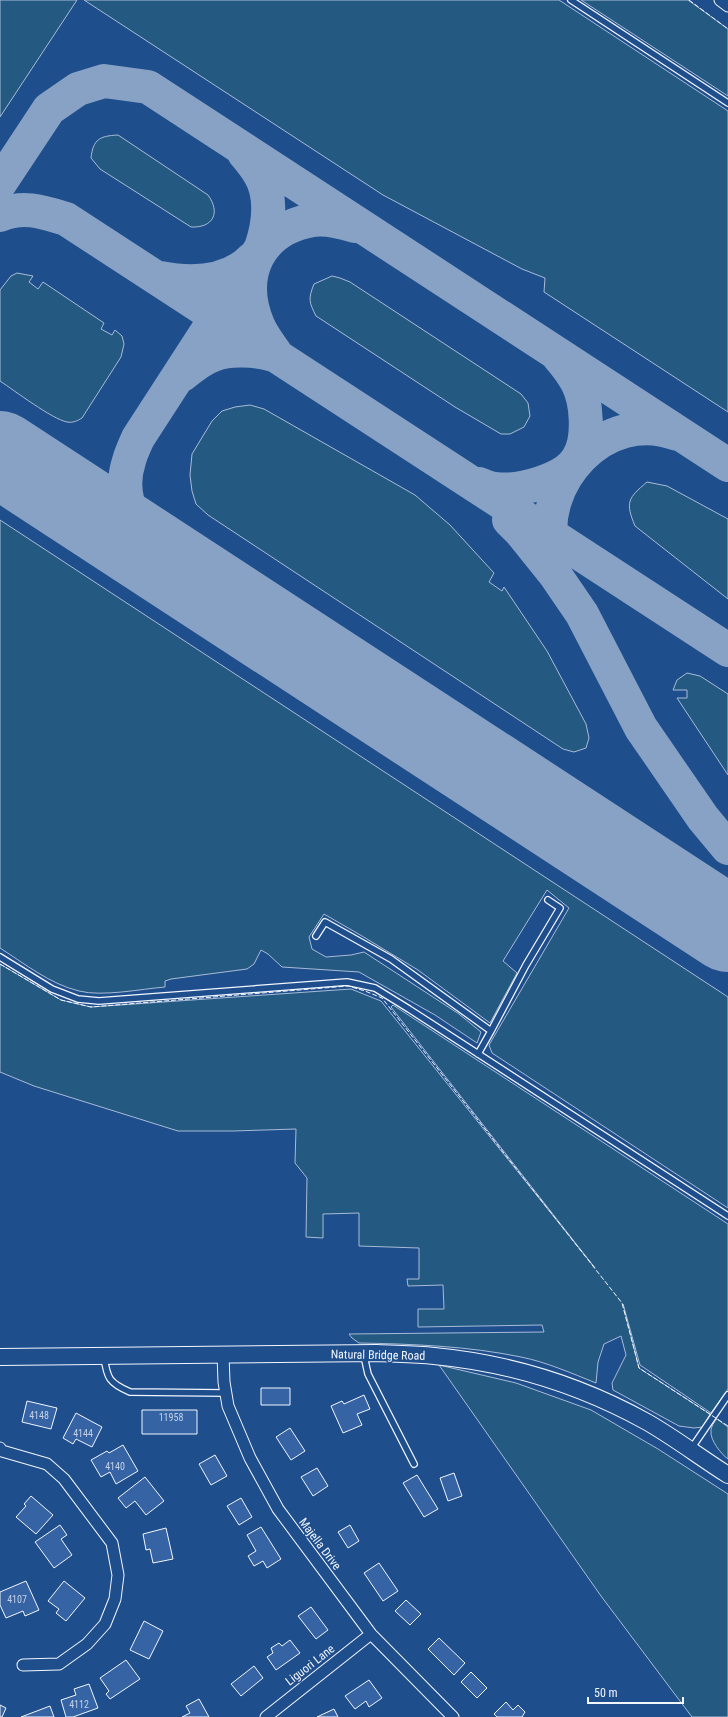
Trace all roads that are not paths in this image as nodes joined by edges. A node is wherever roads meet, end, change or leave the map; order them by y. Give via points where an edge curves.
1 (572, 0) edge
2 (720, 0) edge
3 (728, 6) edge
4 (728, 103) edge
5 (548, 900) dead end
6 (316, 936) dead end
7 (0, 957) edge
8 (491, 1030) junction
9 (478, 1054) junction
10 (728, 1216) edge
11 (364, 1353) junction
12 (223, 1355) junction
13 (104, 1356) junction
14 (0, 1358) edge
15 (226, 1393) junction
16 (728, 1395) edge
17 (0, 1448) edge
18 (690, 1450) junction
19 (414, 1464) dead end
20 (728, 1475) edge
21 (371, 1634) junction
22 (23, 1665) dead end
23 (266, 1717) edge
24 (452, 1717) edge

1 - 4 lane
2 - 3 street
5 - 8 lane via 560,908
6 - 8 lane via 325,922 391,959
7 - 9 lane via 52,989 78,999 99,1001 347,982 375,988
8 - 9 lane
9 - 10 lane
11 - 12 main road, Natural Bridge Road
11 - 18 main road, Natural Bridge Road via 434,1356 484,1363 538,1376 593,1396 646,1422
11 - 19 lane via 368,1374
12 - 13 main road, Natural Bridge Road
12 - 15 street, Majella Drive
13 - 14 main road, Natural Bridge Road
13 - 15 lane via 107,1375 117,1387 130,1392
15 - 21 street, Majella Drive via 228,1406 250,1458 278,1508
16 - 18 lane
17 - 22 street via 2,1451 47,1464 64,1479 112,1543 118,1576 115,1600 105,1624 88,1644 59,1664
18 - 20 main road, Natural Bridge Road
21 - 23 street, Liguori Lane
21 - 24 street, Majella Drive

